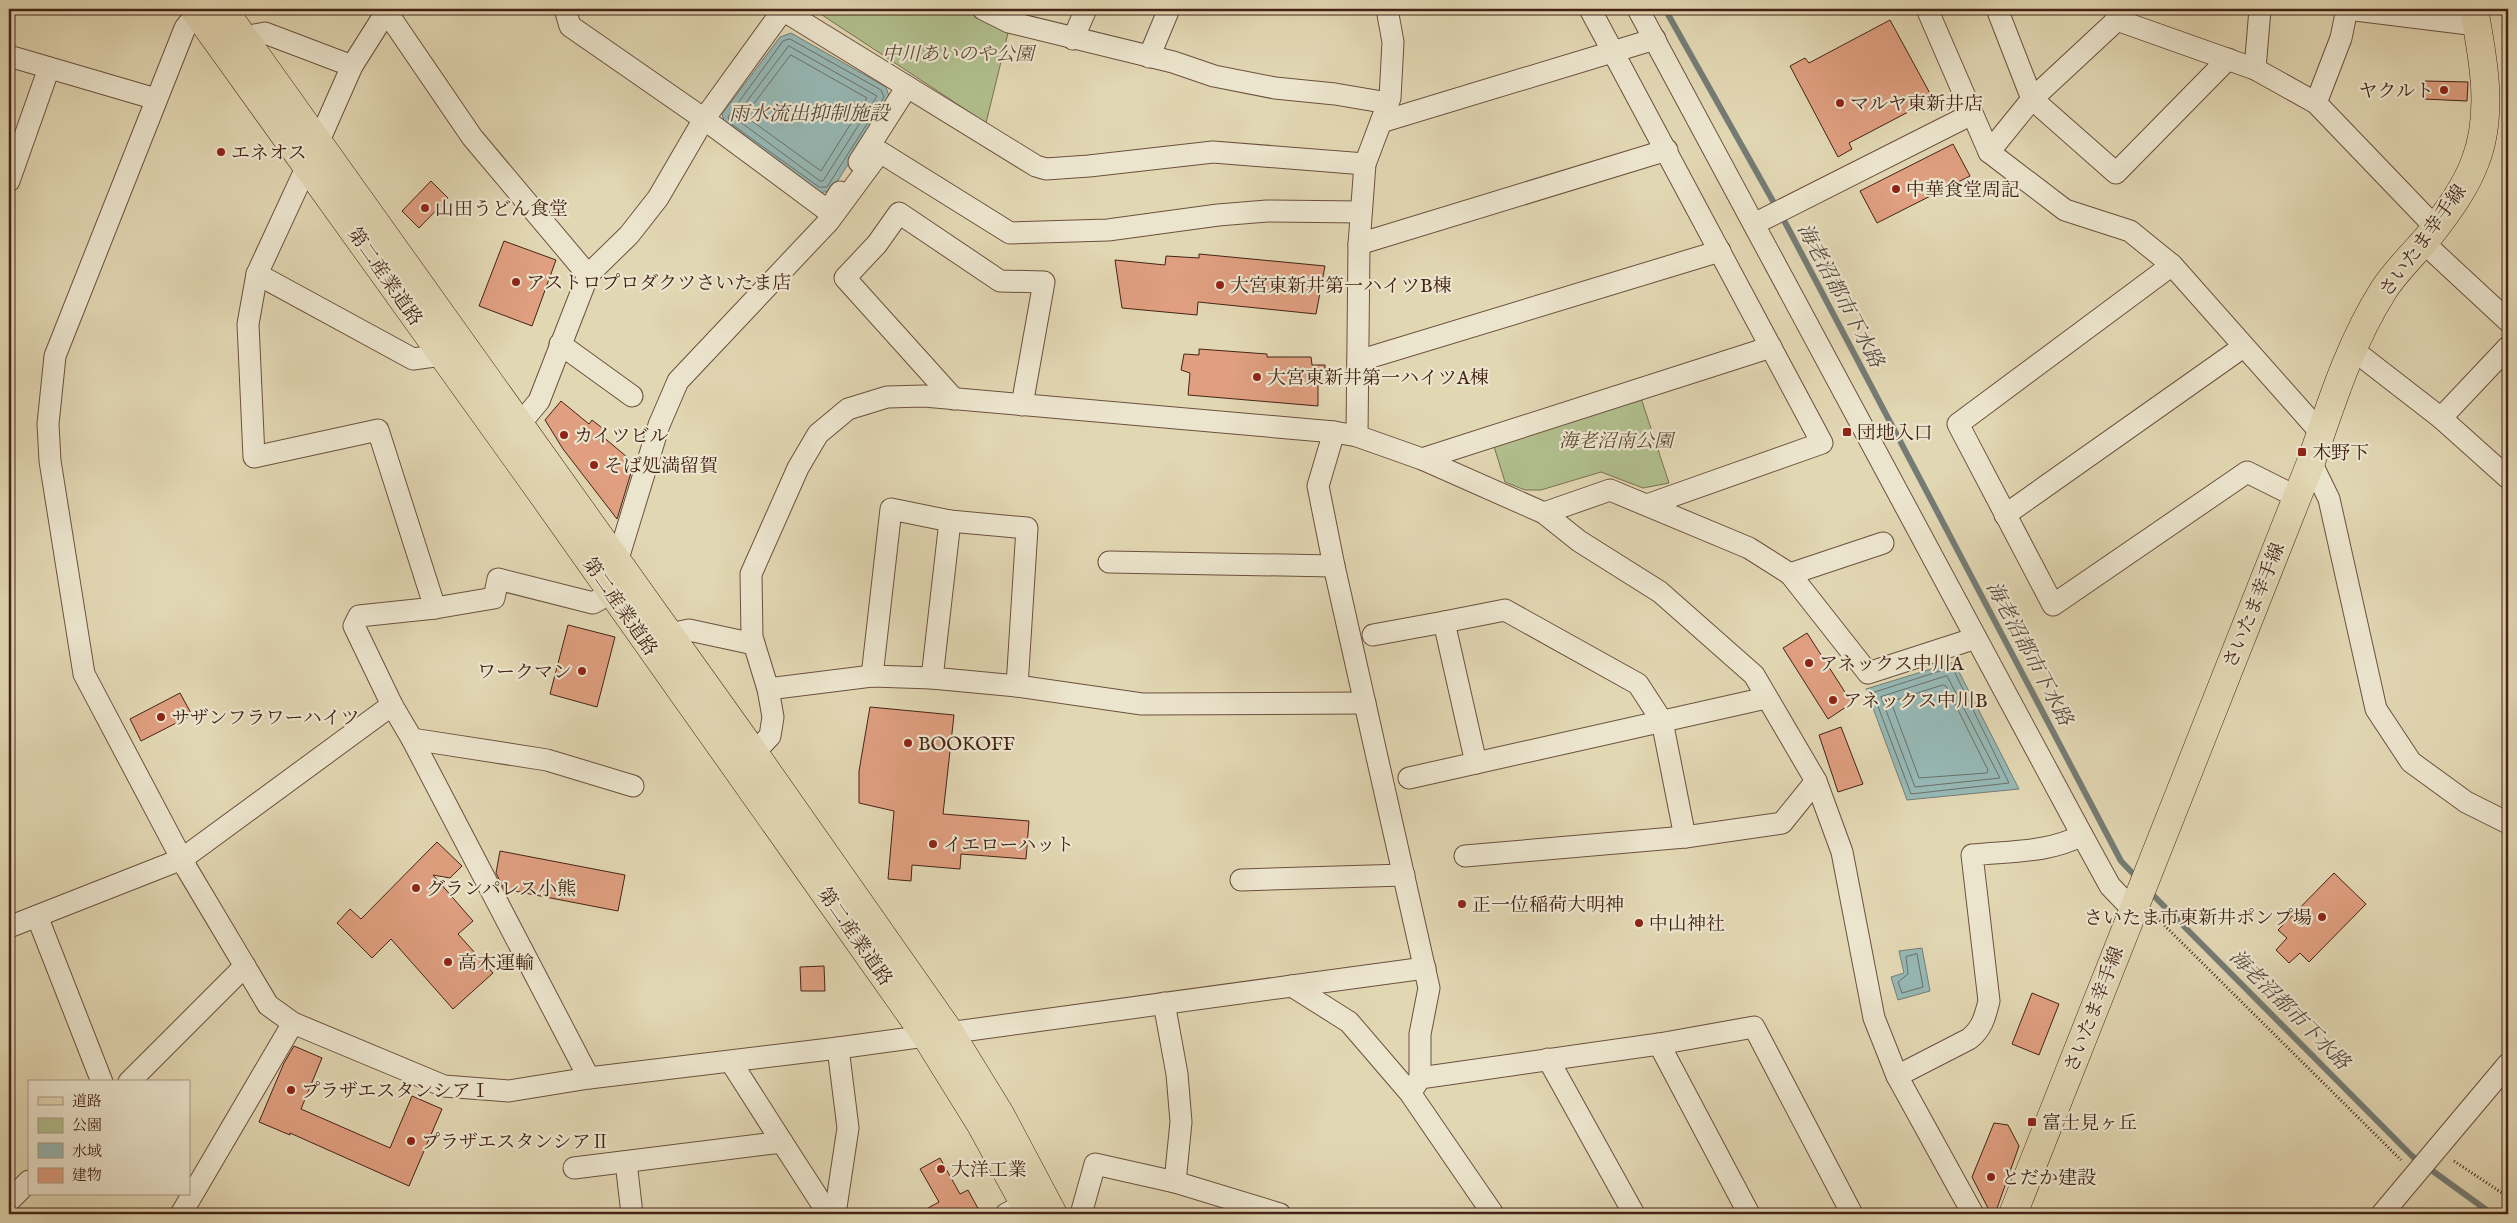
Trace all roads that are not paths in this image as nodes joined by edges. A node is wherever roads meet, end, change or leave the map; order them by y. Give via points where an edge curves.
1 (565, 9) edge
2 (782, 9) edge
3 (984, 9) edge
4 (1086, 9) edge
5 (1169, 9) edge
6 (1387, 9) edge
7 (1590, 9) edge
8 (1638, 9) edge
9 (1927, 9) edge
10 (1997, 9) edge
11 (2260, 9) edge
12 (2347, 9) edge
13 (205, 10) edge
14 (387, 10) edge
15 (2116, 14) edge
16 (2476, 17) edge
17 (244, 37) junction
18 (1073, 39) junction
19 (1655, 39) junction
20 (1614, 52) junction
21 (9, 56) edge
22 (1149, 57) junction
23 (2228, 59) junction
24 (352, 66) junction
25 (49, 68) junction
26 (2256, 69) junction
27 (907, 87) junction
28 (156, 99) junction
29 (2032, 100) junction
30 (2316, 103) junction
31 (1385, 112) junction
32 (1972, 114) junction
33 (704, 119) junction
34 (1667, 150) junction
35 (1989, 152) junction
36 (313, 154) junction
37 (1365, 164) junction
38 (9, 182) edge
39 (1361, 212) junction
40 (1760, 221) junction
41 (2430, 235) junction
42 (1359, 244) junction
43 (1720, 251) junction
44 (2172, 265) junction
45 (257, 274) junction
46 (588, 275) junction
47 (2508, 320) edge
48 (560, 344) junction
49 (2243, 347) junction
50 (2508, 347) edge
51 (1771, 348) junction
52 (2352, 349) junction
53 (442, 355) junction
54 (1358, 361) junction
55 (632, 396) dead end
56 (954, 399) junction
57 (1022, 405) junction
58 (2441, 418) junction
59 (519, 425) junction
60 (1334, 432) junction
61 (2321, 433) junction
62 (1357, 436) junction
63 (1422, 459) junction
64 (2311, 462) junction
65 (2508, 478) edge
66 (2297, 497) junction
67 (1646, 505) junction
68 (1544, 513) junction
69 (2006, 515) junction
70 (950, 521) junction
71 (1883, 543) dead end
72 (618, 562) junction
73 (1109, 562) dead end
74 (1334, 566) junction
75 (1790, 574) junction
76 (611, 593) junction
77 (435, 608) junction
78 (1444, 622) junction
79 (669, 634) junction
80 (1373, 636) dead end
81 (1976, 638) junction
82 (754, 644) junction
83 (872, 676) junction
84 (932, 678) junction
85 (1017, 686) junction
86 (768, 689) junction
87 (1766, 698) junction
88 (1365, 703) junction
89 (392, 705) junction
90 (1662, 721) junction
91 (412, 739) junction
92 (754, 752) junction
93 (1476, 762) junction
94 (1409, 778) dead end
95 (1816, 782) junction
96 (633, 786) dead end
97 (2508, 823) edge
98 (2082, 835) junction
99 (1685, 837) junction
100 (1465, 856) dead end
101 (182, 859) junction
102 (1404, 875) junction
103 (1242, 880) dead end
104 (2136, 899) junction
105 (37, 916) junction
106 (9, 927) edge
107 (245, 966) junction
108 (1425, 968) junction
109 (1292, 986) junction
110 (1164, 1003) junction
111 (293, 1023) junction
112 (938, 1033) junction
113 (1659, 1044) junction
114 (838, 1048) junction
115 (1548, 1059) junction
116 (731, 1062) junction
117 (2508, 1064) edge
118 (1897, 1076) junction
119 (589, 1078) junction
120 (101, 1080) edge
121 (130, 1080) edge
122 (1415, 1086) junction
123 (782, 1142) junction
124 (626, 1162) junction
125 (574, 1168) dead end
126 (28, 1182) edge
127 (1175, 1182) junction
128 (9, 1201) edge
129 (828, 1209) edge
130 (1020, 1211) edge
131 (182, 1214) edge
132 (632, 1214) edge
133 (1053, 1214) edge
134 (1081, 1214) edge
135 (1280, 1214) edge
136 (1493, 1214) edge
137 (1634, 1214) edge
138 (1749, 1214) edge
139 (1852, 1214) edge
140 (1973, 1214) edge
141 (2013, 1214) edge
142 (2382, 1214) edge

1 - 33 street via 570,26
2 - 27 street
2 - 33 street
3 - 18 street via 1009,22
4 - 18 street
5 - 22 street
6 - 31 street via 1393,42
7 - 20 street
8 - 19 street
9 - 32 street
10 - 29 street
11 - 26 street
12 - 16 street
12 - 30 street via 2341,38
13 - 17 main road, 第二産業道路
13 - 28 street via 185,28
13 - 36 main road, 第二産業道路
14 - 24 street
14 - 46 street via 472,137
15 - 23 street
15 - 29 street
16 - 41 main road, さいたま幸手線 via 2484,63 2484,103 2476,161 2460,193
17 - 24 street via 265,33
17 - 36 main road, 第二産業道路
18 - 22 street
19 - 20 street
19 - 40 street
20 - 31 street
20 - 34 street
21 - 25 street
22 - 31 street via 1214,76 1275,88 1335,94
23 - 26 street
23 - 29 street via 2116,173
24 - 36 street
25 - 28 street
25 - 38 street
26 - 30 street
27 - 33 street via 828,211
27 - 37 street via 1046,169 1213,152
28 - 101 street via 55,356 48,424 50,461 84,674
29 - 35 street
30 - 41 street
31 - 37 street
32 - 35 street
32 - 40 street
33 - 46 street via 658,198 629,235
34 - 42 street
34 - 43 street
35 - 44 street via 2065,210 2130,231
36 - 45 street
36 - 53 main road, 第二産業道路
36 - 59 main road, 第二産業道路
37 - 39 street
39 - 42 street
39 - 72 street via 1267,211 1108,230 1010,233 880,152 830,221 678,381 659,425
40 - 81 street
41 - 47 street
41 - 52 main road, さいたま幸手線 via 2385,288
42 - 54 street
43 - 51 street
43 - 54 street
44 - 49 street
44 - 69 street via 1958,424
45 - 53 street via 413,359
45 - 77 street via 248,324 254,457 378,430
46 - 48 street
48 - 55 street
48 - 59 street via 539,401
49 - 61 street
49 - 69 street
50 - 58 street
51 - 63 street
51 - 67 street via 1822,443
52 - 58 street
52 - 61 main road, さいたま幸手線
53 - 76 main road, 第二産業道路
54 - 62 street
56 - 57 street
56 - 57 street via 844,278 899,213 1000,282 1044,282
56 - 82 street via 887,397 848,409 818,434 798,468 751,574
57 - 60 street
58 - 65 street
59 - 72 main road, 第二産業道路
60 - 62 street
60 - 74 street via 1318,486
61 - 64 main road, さいたま幸手線
62 - 63 street
63 - 68 street
64 - 66 main road, さいたま幸手線
64 - 97 street via 2329,499 2376,709 2411,762 2466,802
66 - 69 street via 2247,472 2053,605
66 - 104 main road, さいたま幸手線
67 - 68 street via 1610,490
67 - 75 street via 1749,548
68 - 87 street via 1579,540 1660,592 1754,676
70 - 83 street via 891,509
70 - 84 street
70 - 85 street via 1027,528
71 - 75 street
72 - 79 main road, 第二産業道路
73 - 74 street
74 - 88 street
75 - 81 street via 1868,673
76 - 77 street via 593,603 498,579 494,598
76 - 112 main road, 第二産業道路
77 - 89 street via 359,616 354,626
78 - 80 street
78 - 90 street via 1504,610 1638,684
78 - 93 street
79 - 82 street via 689,630
79 - 92 main road, 第二産業道路
81 - 98 street
82 - 86 street
83 - 84 street
83 - 86 street
84 - 85 street
85 - 88 street via 1142,704
86 - 92 street via 773,717 770,736
87 - 90 street
87 - 95 street
88 - 102 street
89 - 91 street
89 - 101 street
90 - 93 street
90 - 99 street
91 - 96 street via 547,760
91 - 119 street
92 - 112 main road, 第二産業道路
93 - 94 street
95 - 99 street via 1782,823
95 - 118 street via 1842,852 1874,1018
98 - 104 street via 2110,886
98 - 118 street via 2052,847 1972,855 1989,1001 1985,1017 1978,1032 1969,1039
99 - 100 street
101 - 105 street
101 - 107 street
102 - 103 street
102 - 108 street
104 - 141 main road, さいたま幸手線
105 - 106 street
105 - 120 street
107 - 111 street via 268,1004
107 - 121 street
108 - 109 street
108 - 122 street via 1429,988
109 - 110 street
109 - 122 street via 1349,1022
110 - 112 street
110 - 127 street via 1177,1074 1181,1122
111 - 119 street via 444,1086 509,1091
111 - 131 street
112 - 114 street
112 - 130 main road, 第二産業道路
112 - 133 main road, 第二産業道路 via 1000,1114
113 - 115 street
113 - 138 street
113 - 139 street via 1754,1027
114 - 116 street
114 - 129 street via 848,1128
115 - 122 street
115 - 137 street
116 - 119 street
116 - 123 street
117 - 142 street
118 - 140 street
122 - 136 street
123 - 124 street
123 - 129 street
124 - 125 street
124 - 132 street
126 - 128 street
127 - 134 street via 1095,1164
127 - 135 street

